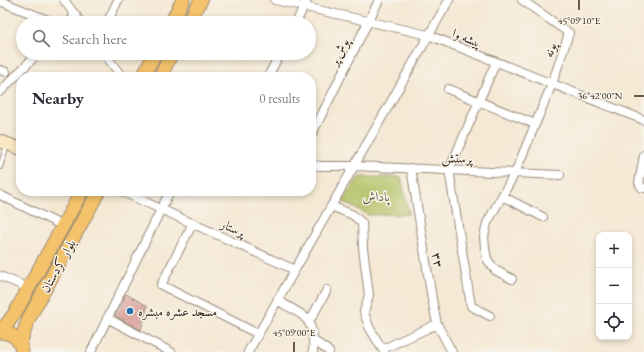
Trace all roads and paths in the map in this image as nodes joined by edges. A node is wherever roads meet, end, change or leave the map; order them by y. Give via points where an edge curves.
1 (64, 0) edge
2 (118, 0) edge
3 (183, 0) edge
4 (200, 0) edge
5 (275, 0) edge
6 (379, 0) edge
7 (448, 0) edge
8 (522, 0) edge
9 (0, 1) edge
10 (306, 3) edge
11 (76, 15) edge
12 (38, 16) edge
13 (110, 16) edge
14 (175, 16) edge
15 (192, 16) edge
16 (300, 16) edge
17 (368, 21) junction
18 (428, 35) junction
19 (32, 60) edge
20 (109, 60) edge
21 (152, 60) edge
22 (168, 60) edge
23 (276, 60) edge
24 (496, 62) junction
25 (22, 72) edge
26 (118, 72) edge
27 (146, 72) edge
28 (162, 72) edge
29 (270, 72) edge
30 (16, 79) edge
31 (552, 84) junction
32 (448, 89) dead end
33 (0, 92) edge
34 (479, 101) junction
35 (644, 120) edge
36 (535, 124) junction
37 (316, 126) edge
38 (4, 142) edge
39 (16, 147) edge
40 (644, 155) edge
41 (316, 165) edge
42 (354, 166) junction
43 (0, 167) edge
44 (411, 168) junction
45 (449, 170) junction
46 (515, 173) junction
47 (560, 175) dead end
48 (644, 188) edge
49 (0, 195) edge
50 (79, 196) edge
51 (96, 196) edge
52 (132, 196) edge
53 (168, 196) edge
54 (502, 196) junction
55 (331, 206) junction
56 (161, 209) junction
57 (543, 217) dead end
58 (192, 223) junction
59 (63, 226) junction
60 (295, 270) junction
61 (0, 276) edge
62 (512, 279) dead end
63 (29, 288) junction
64 (327, 290) dead end
65 (277, 300) junction
66 (490, 316) dead end
67 (107, 318) junction
68 (309, 322) junction
69 (437, 324) junction
70 (0, 329) edge
71 (0, 332) edge
72 (258, 334) junction
73 (314, 341) junction
74 (21, 348) edge
75 (383, 351) edge
76 (91, 352) edge
77 (171, 352) edge
78 (248, 352) edge
79 (313, 352) edge
80 (328, 352) edge
81 (452, 352) edge

1 - 11 street
2 - 13 street
3 - 14 main road
4 - 15 main road
5 - 10 street, پیشه وا
6 - 17 street, پوش پر
7 - 18 street
8 - 31 street, پونه via 569,33
9 - 12 street
10 - 16 street
10 - 17 street, پیشه وا
17 - 18 street, پیشه وا
17 - 37 street, پوش پر
18 - 24 street, پیشه وا
18 - 42 street
19 - 25 street
20 - 26 street
21 - 27 main road
22 - 28 main road
23 - 29 street
24 - 31 street, پیشه وا
24 - 34 street
30 - 33 street
31 - 35 street, پیشه وا
31 - 36 street
32 - 34 street
34 - 36 street
34 - 45 street
36 - 46 street
38 - 39 street
38 - 43 lane
40 - 48 street via 639,183
41 - 42 street, پرستش
42 - 44 street, پرستش
42 - 55 street
44 - 45 street, پرستش
44 - 69 street, ۳۳
45 - 46 street, پرستش
45 - 66 street via 471,306
46 - 47 street, پرستش
46 - 54 street
49 - 59 street
50 - 59 main road, بلوار کردستان
51 - 74 main road, بلوار کردستان via 29,318
52 - 56 street, پرستار
53 - 56 street
54 - 57 street
54 - 62 street via 487,223 485,248 487,259 495,270
55 - 60 street
55 - 75 street via 353,215 362,223 369,294 364,312 369,327
56 - 58 street, پرستار
56 - 67 street
58 - 60 street, پرستار
58 - 72 street via 161,285
59 - 63 main road, بلوار کردستان
60 - 65 street
61 - 63 street
63 - 70 main road, بلوار کردستان via 16,313
64 - 68 street
65 - 68 street
65 - 72 street
67 - 76 street
67 - 77 street
68 - 73 street
69 - 75 street
69 - 81 street, ۳۳
71 - 74 main road via 16,338
72 - 78 street
73 - 79 street
73 - 80 street

